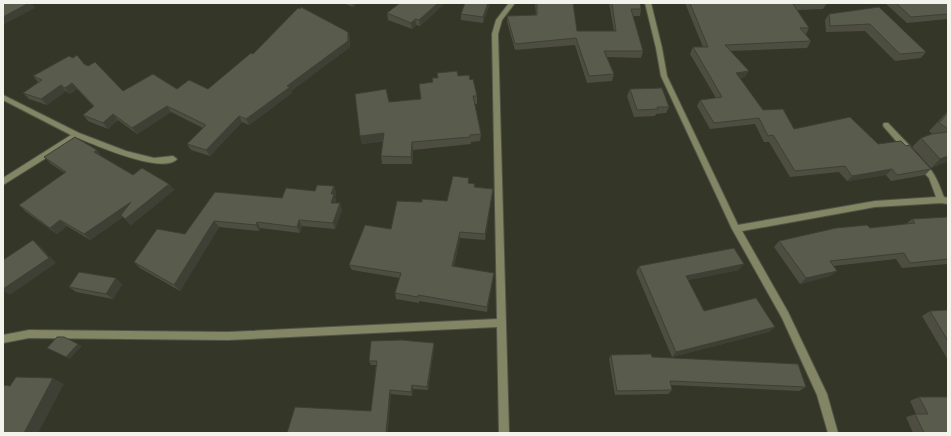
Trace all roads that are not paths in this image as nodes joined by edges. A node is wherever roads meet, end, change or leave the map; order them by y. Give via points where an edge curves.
1 (512, 3) edge
2 (648, 3) edge
3 (3, 97) edge
4 (886, 125) dead end
5 (77, 135) junction
6 (173, 159) dead end
7 (3, 182) edge
8 (945, 201) edge
9 (736, 229) junction
10 (501, 323) junction
11 (3, 339) edge
12 (504, 433) edge
13 (833, 433) edge

1 - 10 street via 499,20 495,34
2 - 9 street via 660,48 664,76
3 - 5 street
4 - 8 street via 932,177
5 - 6 street via 124,153 154,161
5 - 7 street
8 - 9 street via 875,204
9 - 13 street via 792,330 822,394
10 - 11 street via 228,336 29,334
10 - 12 street

